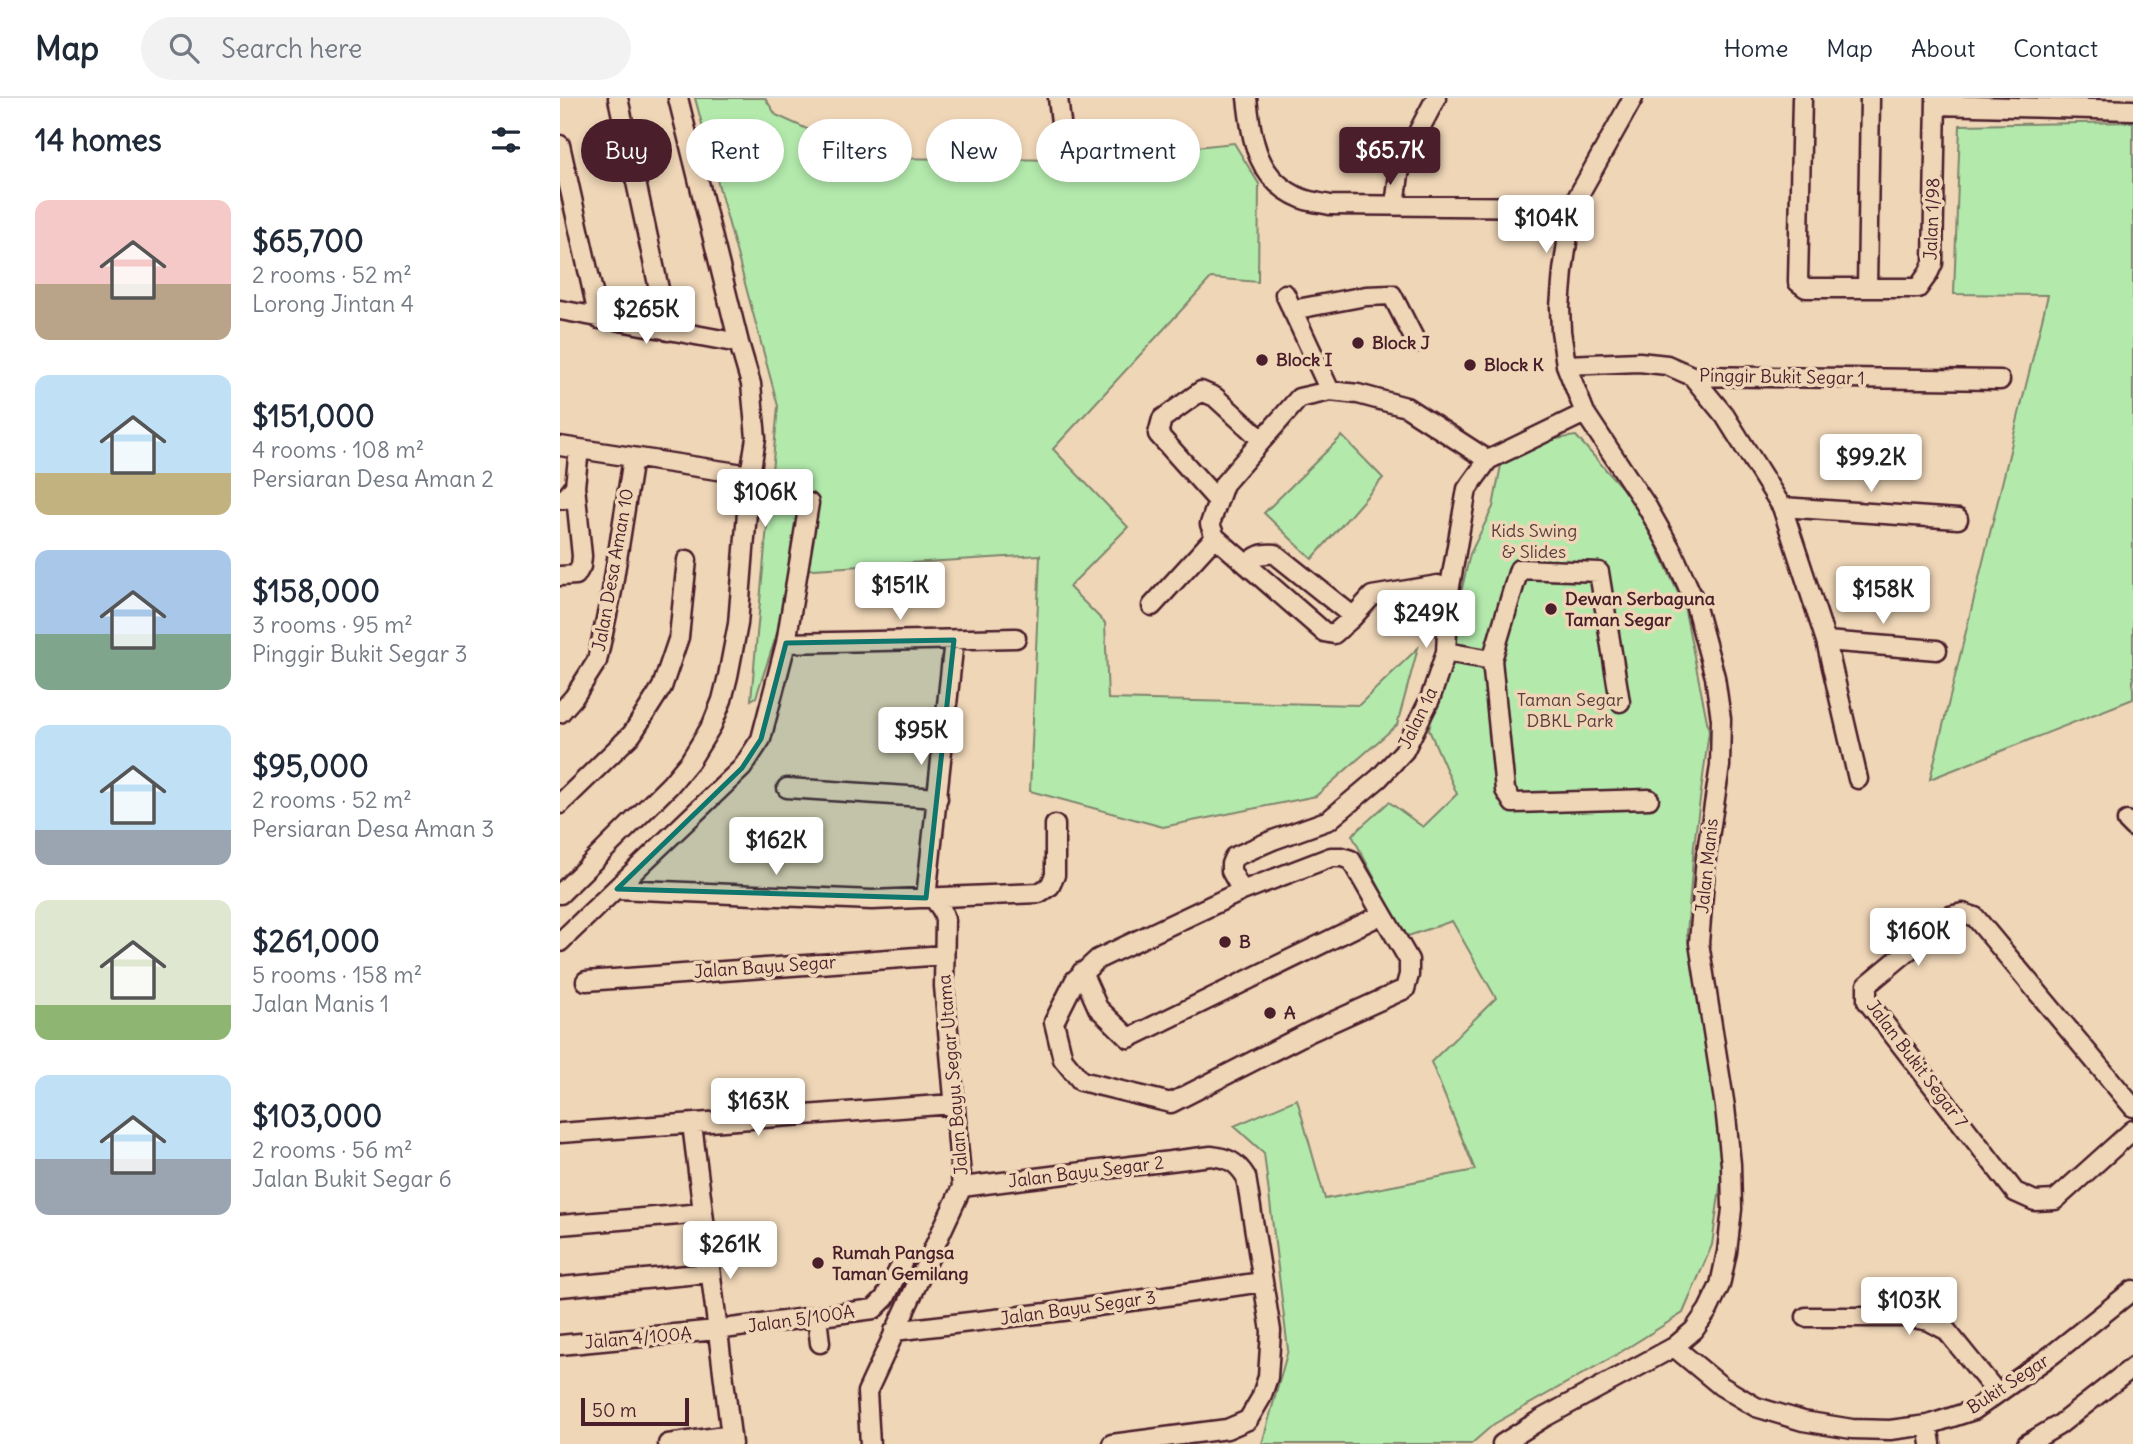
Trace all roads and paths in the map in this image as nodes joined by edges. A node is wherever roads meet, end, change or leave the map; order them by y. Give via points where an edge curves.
1 (618, 98) edge
2 (678, 98) edge
3 (1058, 98) edge
4 (1247, 98) edge
5 (1436, 98) edge
6 (1633, 98) edge
7 (1802, 98) edge
8 (1870, 98) edge
9 (1936, 101) edge
10 (2096, 104) edge
11 (2133, 110) edge
12 (1061, 119) edge
13 (560, 145) edge
14 (1395, 206) junction
15 (1572, 207) junction
16 (1867, 288) junction
17 (560, 310) edge
18 (599, 318) junction
19 (668, 331) junction
20 (1416, 342) dead end
21 (739, 343) junction
22 (1566, 365) junction
23 (1692, 376) junction
24 (2000, 380) dead end
25 (1330, 391) junction
26 (1585, 412) junction
27 (1262, 440) junction
28 (560, 446) edge
29 (579, 449) junction
30 (632, 458) junction
31 (1488, 460) junction
32 (750, 475) junction
33 (575, 486) junction
34 (560, 499) edge
35 (1218, 501) junction
36 (809, 503) dead end
37 (1782, 508) junction
38 (1958, 519) dead end
39 (1215, 537) junction
40 (687, 560) dead end
41 (1247, 565) junction
42 (560, 576) edge
43 (1438, 585) dead end
44 (1152, 606) dead end
45 (1352, 618) junction
46 (1016, 638) dead end
47 (954, 640) junction
48 (1826, 641) junction
49 (786, 643) junction
50 (1937, 650) dead end
51 (1446, 652) junction
52 (1492, 660) junction
53 (1620, 702) dead end
54 (560, 713) edge
55 (1858, 779) dead end
56 (787, 788) dead end
57 (937, 798) junction
58 (1649, 799) dead end
59 (560, 804) edge
60 (1055, 825) dead end
61 (617, 889) junction
62 (1242, 891) junction
63 (560, 894) edge
64 (930, 898) junction
65 (1381, 915) junction
66 (560, 942) edge
67 (944, 955) junction
68 (1082, 972) junction
69 (586, 981) dead end
70 (953, 1104) junction
71 (2133, 1107) edge
72 (692, 1124) junction
73 (2133, 1130) edge
74 (560, 1133) edge
75 (962, 1187) junction
76 (702, 1213) junction
77 (560, 1225) edge
78 (902, 1264) dead end
79 (709, 1272) junction
80 (1262, 1282) junction
81 (560, 1287) edge
82 (2133, 1290) edge
83 (817, 1317) junction
84 (1806, 1317) dead end
85 (716, 1331) junction
86 (894, 1331) junction
87 (820, 1343) dead end
88 (560, 1345) edge
89 (1674, 1347) junction
90 (2133, 1367) edge
91 (1997, 1393) junction
92 (1928, 1425) junction
93 (732, 1439) edge
94 (668, 1444) edge
95 (870, 1444) edge
96 (1112, 1444) edge
97 (1502, 1444) edge
98 (1931, 1444) edge
99 (2027, 1444) edge

1 - 19 street
2 - 21 street
3 - 12 street
4 - 14 street via 1255,151 1265,171 1283,188 1303,199 1330,205
5 - 14 street via 1406,155
6 - 15 street
7 - 16 street, Jalan 1/98 via 1798,282 1806,288
8 - 16 street
9 - 10 street
9 - 16 street, Jalan 1/98 via 1933,263 1918,288
10 - 11 street
13 - 18 street
14 - 15 street
15 - 22 street, Jalan Manis via 1560,307
17 - 18 street
18 - 19 street
19 - 21 street
20 - 25 street via 1392,295 1289,302
21 - 32 street via 751,384 756,438
22 - 23 street, Pinggir Bukit Segar 1 via 1639,362 1667,365
22 - 26 street, Jalan Manis
23 - 24 street, Pinggir Bukit Segar 1
23 - 37 street via 1725,416
25 - 27 street via 1299,398
25 - 31 street via 1406,407
26 - 31 street, Jalan 1a
26 - 89 street, Jalan Manis via 1646,505 1694,600 1721,719 1720,766 1699,943 1725,1107 1731,1209 1720,1285 1694,1330
27 - 35 street via 1224,484
27 - 35 street via 1201,391 1162,419 1158,434
28 - 29 street
29 - 30 street
29 - 33 street
30 - 32 street
30 - 54 street, Jalan Desa Aman 10 via 597,661
31 - 51 street, Jalan 1a via 1467,489 1448,592
32 - 63 street via 738,624 712,725 670,785
33 - 34 street
33 - 42 street via 581,566 576,575
35 - 39 street via 1210,524
36 - 49 street
37 - 38 street
37 - 48 street
39 - 41 street
39 - 44 street
40 - 59 street via 679,637 662,687 632,734
41 - 45 street via 1255,556 1275,554
41 - 45 street via 1324,632 1334,634
43 - 45 street via 1372,596
46 - 47 street
47 - 49 street
47 - 57 street
48 - 50 street
48 - 55 street
49 - 61 street via 761,739 742,768
51 - 52 street
51 - 62 street, Jalan 1a via 1430,699 1404,751 1329,820 1234,858 1231,871
52 - 53 street via 1519,569 1599,572
52 - 58 street via 1505,790 1513,803
56 - 57 street
57 - 64 street
60 - 64 street via 1051,886 1039,893
61 - 64 street via 872,900
61 - 66 street
62 - 65 street via 1331,857 1342,857 1351,860
62 - 68 street via 1098,959
64 - 67 street, Jalan Bayu Segar Utama via 945,919
65 - 68 street via 1129,1038 1098,1008
65 - 68 street via 1409,960 1405,989 1171,1103 1081,1081 1063,1059 1054,1022
67 - 69 street, Jalan Bayu Segar
67 - 70 street, Jalan Bayu Segar Utama
70 - 72 street
70 - 75 street, Jalan Bayu Segar Utama
71 - 73 street, Jalan Bukit Segar 7 via 1975,917 1950,916 1867,985 1867,1001 2015,1192 2035,1201 2056,1200
72 - 74 street
72 - 76 street
75 - 80 street, Jalan Bayu Segar 2 via 1223,1157 1238,1164 1246,1177
75 - 86 street, Jalan Bayu Segar Utama
76 - 77 street
76 - 79 street
78 - 83 street, Jalan 5/100A via 885,1298 874,1308
79 - 81 street
79 - 85 street
80 - 86 street, Jalan Bayu Segar 3
80 - 96 street via 1271,1331 1268,1377 1248,1420 1227,1429
82 - 91 street, Bukit Segar
83 - 85 street, Jalan 5/100A
83 - 87 street
84 - 91 street via 1929,1321 1946,1330
85 - 88 street, Jalan 4/100A
85 - 93 street
86 - 95 street, Jalan Bayu Segar Utama via 867,1392
89 - 92 street, Bukit Segar via 1721,1386 1756,1407 1852,1429
89 - 97 street, Jalan Manis
90 - 99 street
91 - 92 street, Bukit Segar via 1974,1410
92 - 98 street
93 - 94 street

